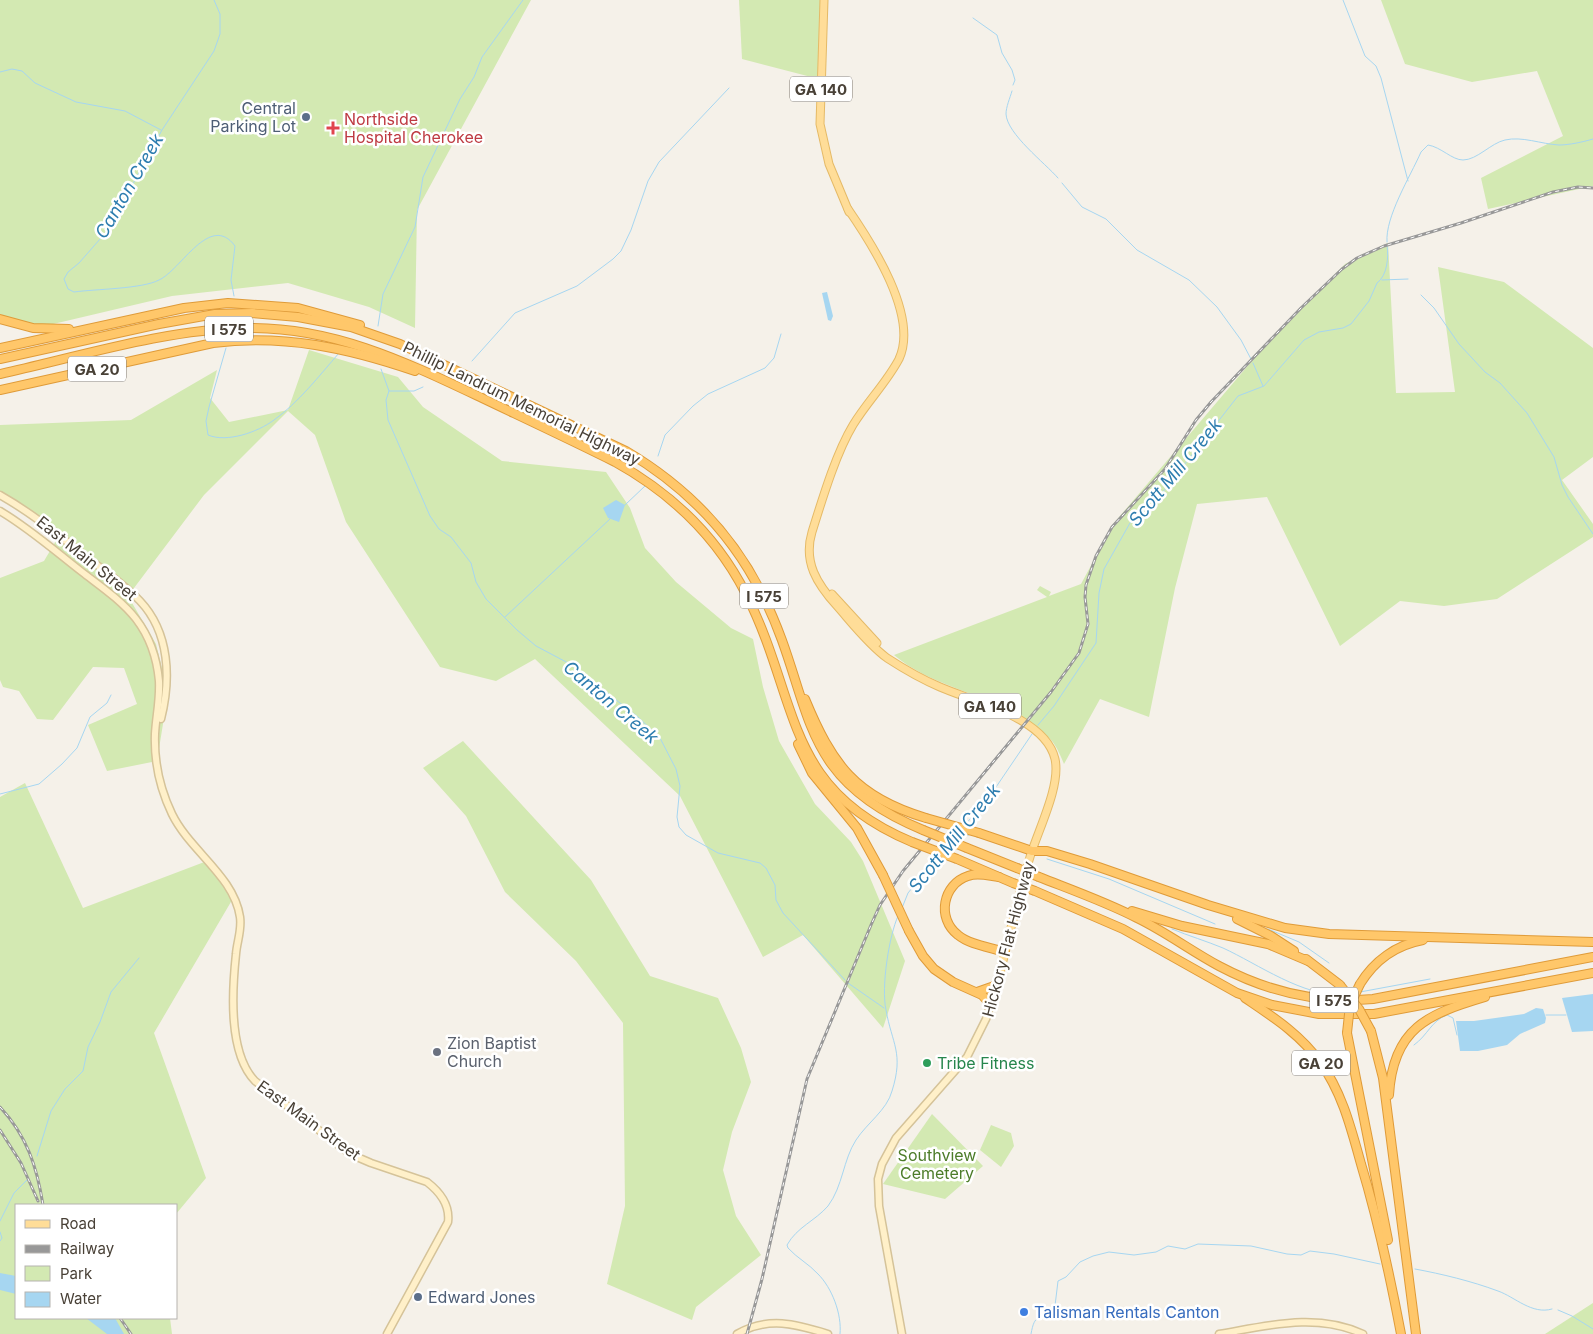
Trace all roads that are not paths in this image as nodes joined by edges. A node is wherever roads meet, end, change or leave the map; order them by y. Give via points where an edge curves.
1 (824, 0) edge
2 (0, 319) edge
3 (98, 326) junction
4 (400, 344) junction
5 (0, 348) edge
6 (0, 359) edge
7 (0, 374) edge
8 (452, 384) junction
9 (0, 390) edge
10 (0, 495) edge
11 (0, 511) edge
12 (784, 649) junction
13 (789, 711) junction
14 (156, 753) junction
15 (1035, 838) junction
16 (1022, 846) junction
17 (1032, 851) junction
18 (999, 877) junction
19 (1094, 900) junction
20 (1208, 905) junction
21 (1435, 938) junction
22 (1593, 942) edge
23 (1005, 952) junction
24 (1593, 957) edge
25 (1308, 960) junction
26 (1593, 972) edge
27 (997, 985) junction
28 (1527, 985) junction
29 (977, 992) junction
30 (1237, 993) junction
31 (991, 1005) junction
32 (1388, 1110) junction
33 (387, 1333) edge
34 (737, 1334) edge
35 (828, 1334) edge
36 (902, 1334) edge
37 (1218, 1334) edge
38 (1363, 1334) edge
39 (1401, 1334) edge
40 (1416, 1334) edge

1 - 15 main road, Hickory Flat Highway / GA 140 via 820,124 826,156 899,316 900,340 887,376 851,429 810,542 810,561 823,590 886,657 930,683 1010,715 1029,726 1046,742 1054,755 1055,774
2 - 3 highway via 33,328 60,330
3 - 4 highway via 201,305 261,304 336,316
3 - 5 highway
4 - 6 highway, Phillip Landrum Memorial Highway / I 575 via 371,333 317,320 272,314 227,314 179,320
4 - 12 highway, Phillip Landrum Memorial Highway / I 575 via 604,440 673,482 706,513 742,558 766,600
7 - 8 highway, Phillip Landrum Memorial Highway / I 575 via 185,334 264,328 348,341 390,355
8 - 9 highway, GA 20 via 344,349 262,340 213,344
8 - 13 highway, Phillip Landrum Memorial Highway / I 575 via 621,466 649,483 687,514 717,548 746,593 760,624
10 - 14 main road, East Main Street via 54,530 121,583 151,618 165,652 168,681
11 - 14 main road, East Main Street via 113,596 139,623 149,641 158,670
12 - 16 highway, bridge via 819,734 837,763 852,778 876,797 901,810
12 - 19 highway, Phillip Landrum Memorial Highway / I 575, bridge via 808,723 831,764 870,803 892,817
13 - 18 highway, Phillip Landrum Memorial Highway / I 575, bridge via 807,754 830,786 871,821 912,842
13 - 29 highway, bridge via 806,764 860,834 923,956 934,969 953,982
14 - 33 main road, East Main Street via 157,772 173,816 192,845 231,891 238,908 241,927 236,953 234,1010 239,1055 244,1068 255,1081 350,1154 428,1182 446,1205 448,1222
15 - 16 main road
15 - 17 main road, Hickory Flat Highway / GA 140
16 - 17 highway
17 - 20 highway via 1047,851
17 - 23 main road, Hickory Flat Highway / GA 140
18 - 23 highway via 975,874 960,880 947,895 945,910 957,935
18 - 30 highway, Phillip Landrum Memorial Highway / I 575, bridge via 1132,933
19 - 24 highway, Phillip Landrum Memorial Highway / I 575 via 1136,917 1248,980 1294,995 1323,1000 1373,999
19 - 25 highway via 1182,926 1268,944
20 - 21 highway via 1304,932
20 - 25 highway via 1257,928
21 - 22 highway
21 - 39 highway, bridge via 1409,943 1372,967 1350,1005 1347,1033 1392,1261
23 - 27 main road, Hickory Flat Highway
25 - 32 highway, bridge via 1340,985 1371,1031 1382,1068
26 - 28 highway, Phillip Landrum Memorial Highway / I 575
27 - 29 highway
27 - 31 main road, Hickory Flat Highway
28 - 30 highway, Phillip Landrum Memorial Highway / I 575 via 1356,1016 1296,1010
28 - 32 highway via 1446,1009 1418,1026 1394,1061
29 - 31 highway
30 - 39 highway, GA 20 via 1295,1034 1334,1084 1350,1123 1378,1220
31 - 36 main road, Hickory Flat Highway via 967,1057 896,1138 882,1164 878,1179 879,1206
32 - 40 highway
34 - 35 main road via 755,1326 777,1323 800,1325
37 - 38 main road via 1292,1322 1332,1324

